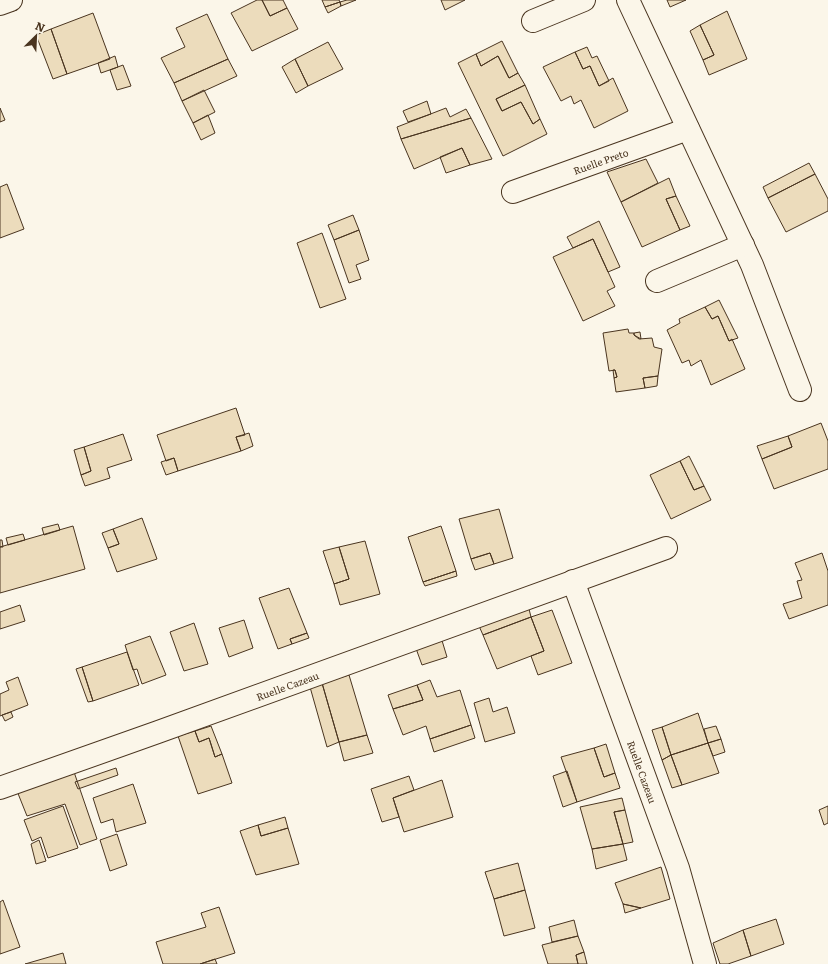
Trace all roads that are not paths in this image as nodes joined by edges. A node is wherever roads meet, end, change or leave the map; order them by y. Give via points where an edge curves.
1 (11, 0) edge
2 (584, 0) edge
3 (628, 0) edge
4 (0, 4) edge
5 (533, 21) dead end
6 (688, 129) junction
7 (512, 192) dead end
8 (743, 245) junction
9 (658, 281) dead end
10 (800, 390) dead end
11 (666, 548) dead end
12 (573, 581) junction
13 (0, 788) edge
14 (705, 964) edge

1 - 4 street
2 - 5 street
3 - 6 street
6 - 7 street, Ruelle Preto
6 - 8 street
8 - 9 street
8 - 10 street
11 - 12 street, Ruelle Cazeau
12 - 13 street, Ruelle Cazeau
12 - 14 street, Ruelle Cazeau via 678,868

